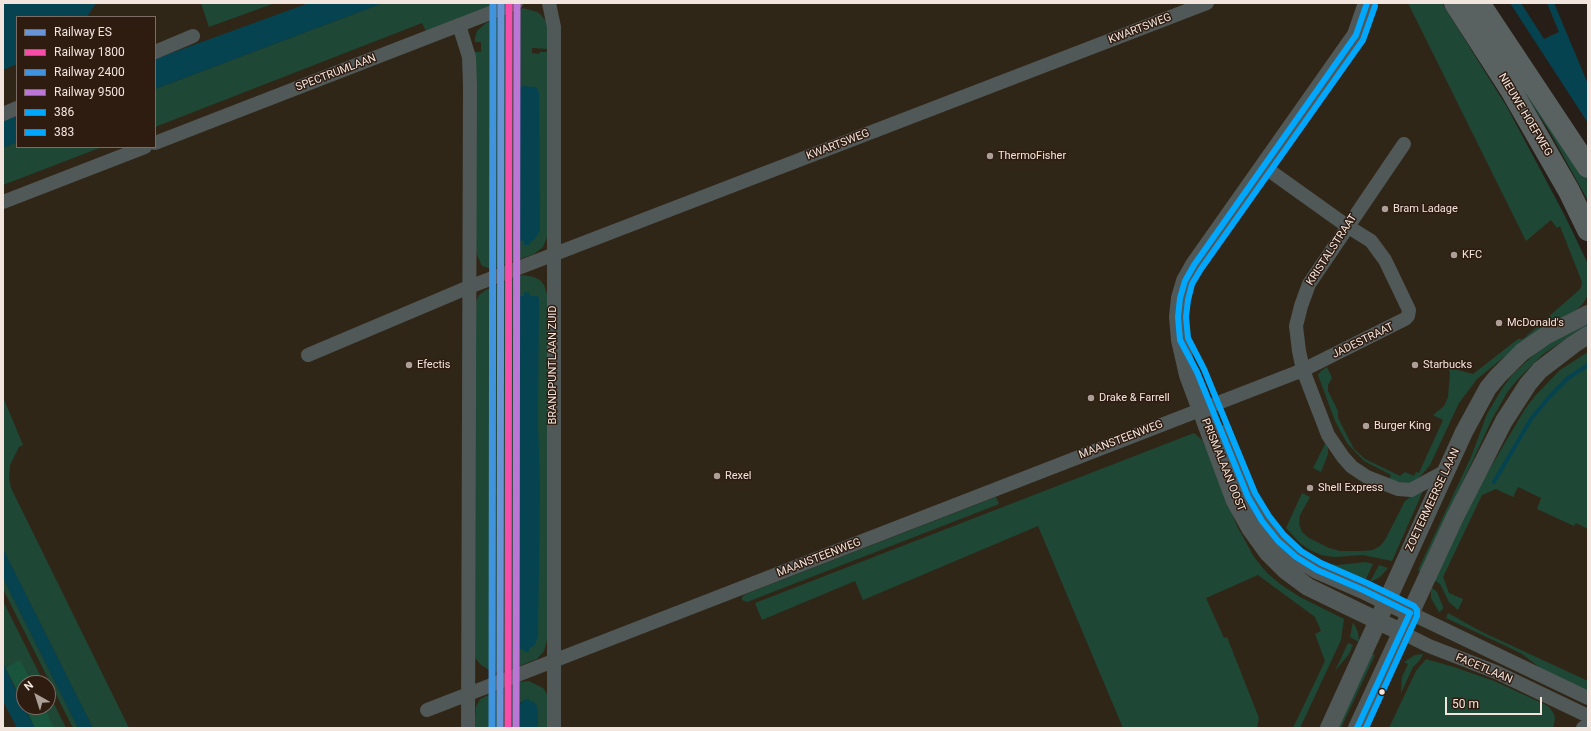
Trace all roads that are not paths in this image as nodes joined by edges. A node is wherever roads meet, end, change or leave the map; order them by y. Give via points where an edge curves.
1 (516, 3) edge
2 (549, 3) edge
3 (1207, 3) edge
4 (1367, 3) edge
5 (1456, 3) edge
6 (1479, 3) edge
7 (459, 25) junction
8 (193, 36) dead end
9 (156, 52) edge
10 (16, 108) edge
11 (3, 114) edge
12 (156, 143) edge
13 (1404, 144) dead end
14 (142, 148) edge
15 (1263, 166) junction
16 (1588, 167) edge
17 (3, 202) edge
18 (1347, 226) junction
19 (1588, 230) edge
20 (553, 254) junction
21 (469, 287) junction
22 (1588, 314) edge
23 (1588, 335) edge
24 (308, 355) dead end
25 (1303, 370) junction
26 (1205, 407) junction
27 (1446, 471) junction
28 (1386, 600) junction
29 (1410, 613) junction
30 (1377, 620) junction
31 (1401, 632) junction
32 (554, 661) junction
33 (468, 693) junction
34 (1588, 698) edge
35 (426, 710) dead end
36 (1588, 716) edge
37 (1588, 725) edge
38 (468, 728) edge
39 (554, 728) edge
40 (1329, 728) edge
41 (1357, 728) edge
42 (1583, 728) edge

1 - 7 street, SPECTRUMLAAN
2 - 20 street, BRANDPUNTLAAN ZUID via 554,27
3 - 20 street, KWARTSWEG
4 - 15 street, PRISMALAAN OOST via 1356,35
5 - 19 main road, NIEUWE HOEFWEG via 1511,90 1569,191
6 - 16 main road, NIEUWE HOEFWEG
7 - 12 street, SPECTRUMLAAN
7 - 21 street via 470,67
8 - 9 street
10 - 11 street
13 - 18 street, KRISTALSTRAAT
14 - 17 street
15 - 18 street
15 - 26 street, PRISMALAAN OOST via 1194,265 1185,281 1180,298 1180,340 1197,372
18 - 25 street, KRISTALSTRAAT via 1309,284 1301,306 1296,326
18 - 25 street, JADESTRAAT via 1371,241 1379,251 1409,310 1408,316 1395,325
20 - 21 street, KWARTSWEG
20 - 32 street, BRANDPUNTLAAN ZUID
21 - 24 street, KWARTSWEG
21 - 33 street
22 - 27 street, ZOETERMEERSE LAAN via 1545,336 1522,352 1498,376 1476,409
23 - 29 street via 1540,370 1504,421
25 - 26 street, JADESTRAAT
25 - 27 street, KRISTALSTRAAT via 1328,434 1352,467 1367,477 1398,489 1411,490
26 - 28 street, PRISMALAAN OOST via 1248,497 1278,541 1296,557 1317,570
26 - 30 street, PRISMALAAN OOST via 1235,501 1250,528 1268,552 1285,570 1308,587
26 - 32 street, MAANSTEENWEG
27 - 28 street, ZOETERMEERSE LAAN
28 - 29 street, PRISMALAAN OOST
28 - 30 street, ZOETERMEERSE LAAN
29 - 31 street
29 - 34 street, FACETLAAN
30 - 31 street, PRISMALAAN OOST
30 - 40 street, ZOETERMEERSE LAAN
31 - 36 street, FACETLAAN via 1429,646 1496,672
31 - 41 street
32 - 33 street, MAANSTEENWEG
32 - 39 street, BRANDPUNTLAAN ZUID
33 - 35 street, MAANSTEENWEG
33 - 38 street
37 - 42 street

